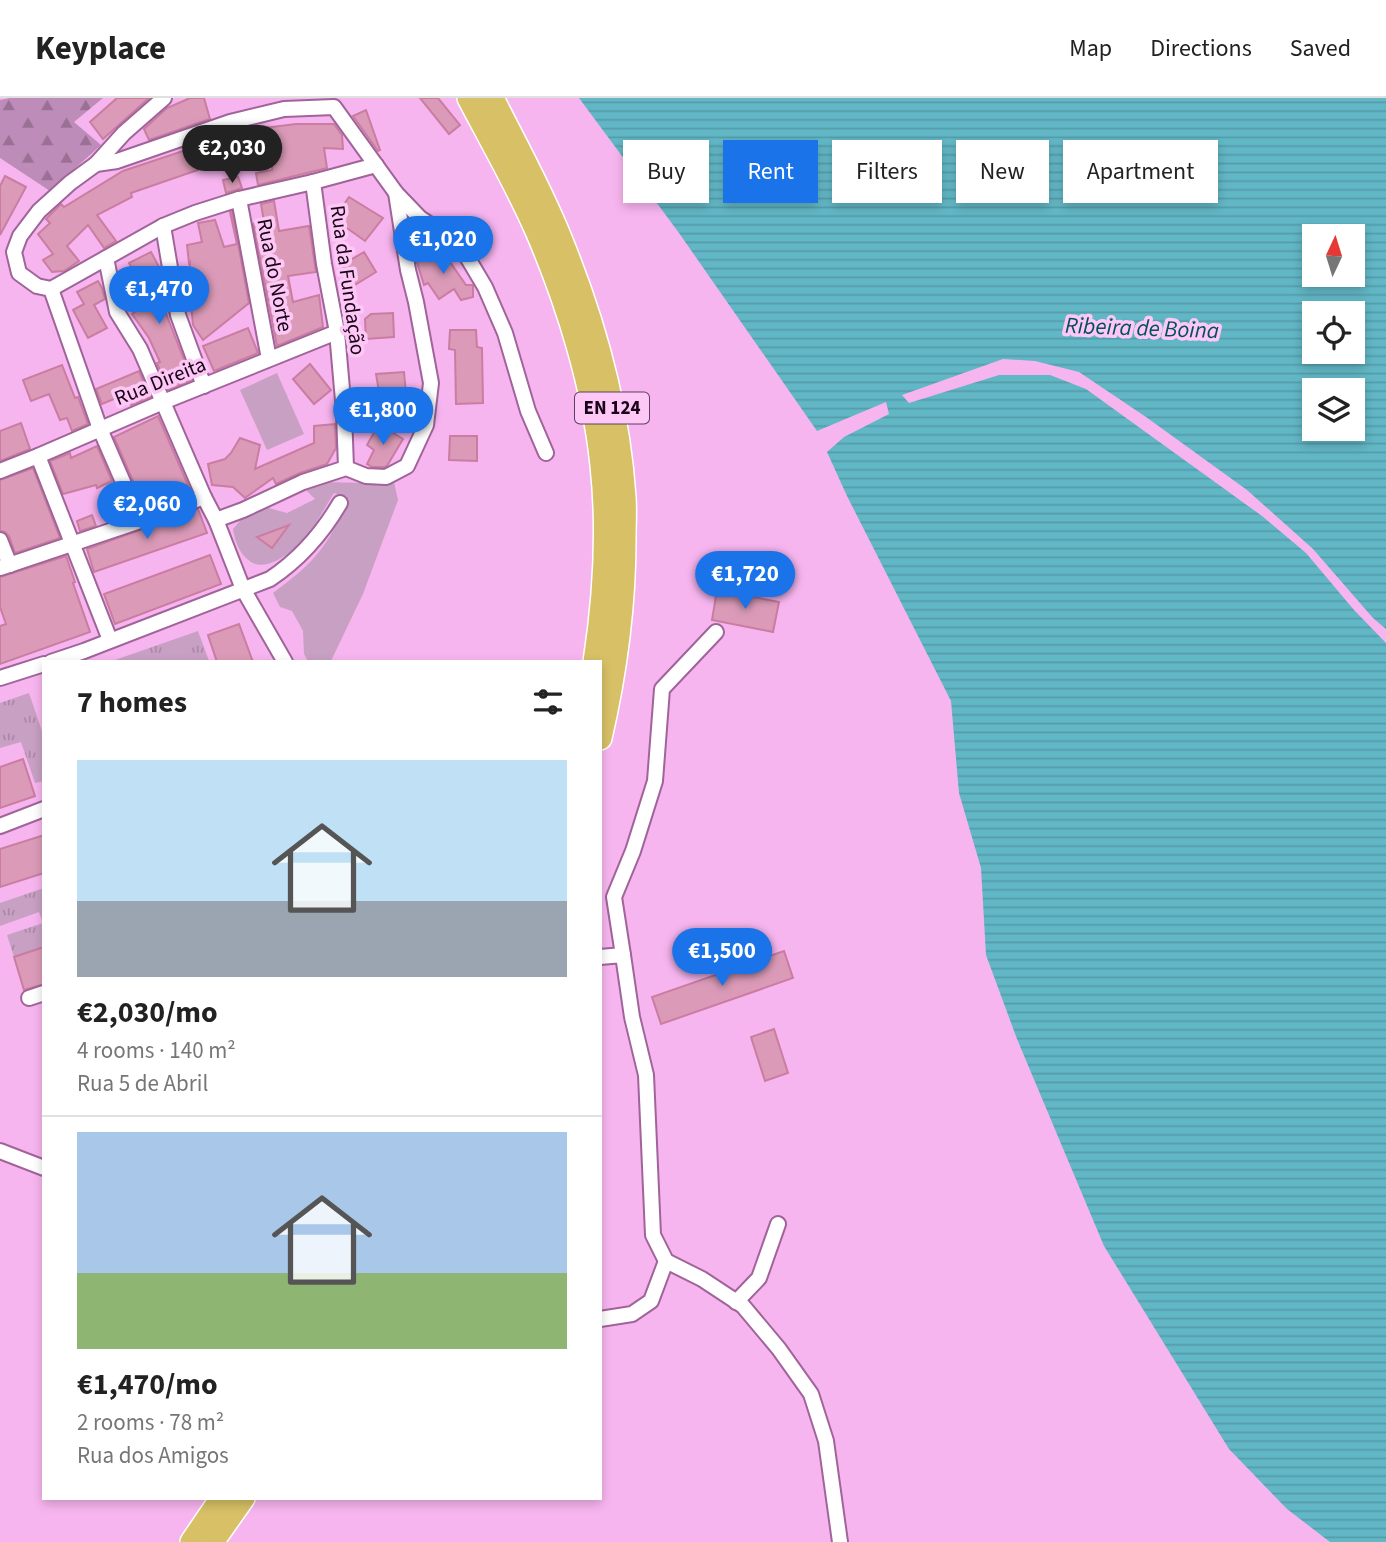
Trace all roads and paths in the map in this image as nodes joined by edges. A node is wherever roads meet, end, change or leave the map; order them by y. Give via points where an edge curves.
1 (163, 98) edge
2 (458, 98) edge
3 (470, 98) edge
4 (492, 98) edge
5 (96, 163) junction
6 (376, 165) junction
7 (512, 181) junction
8 (313, 182) junction
9 (396, 193) junction
10 (239, 199) junction
11 (163, 226) junction
12 (106, 258) junction
13 (51, 289) junction
14 (337, 332) junction
15 (270, 359) junction
16 (204, 386) junction
17 (163, 402) junction
18 (100, 429) junction
19 (546, 453) dead end
20 (38, 456) junction
21 (346, 468) junction
22 (0, 471) edge
23 (204, 497) junction
24 (340, 503) dead end
25 (216, 520) junction
26 (140, 521) junction
27 (0, 540) edge
28 (73, 544) junction
29 (5, 567) edge
30 (243, 589) junction
31 (716, 632) dead end
32 (110, 640) junction
33 (86, 656) edge
34 (63, 660) edge
35 (284, 660) edge
36 (595, 660) edge
37 (42, 665) edge
38 (0, 678) edge
39 (602, 730) edge
40 (42, 811) edge
41 (0, 827) edge
42 (623, 955) junction
43 (602, 957) edge
44 (42, 994) edge
45 (29, 998) dead end
46 (0, 1151) edge
47 (42, 1167) edge
48 (778, 1224) dead end
49 (666, 1261) junction
50 (736, 1302) junction
51 (602, 1319) edge
52 (221, 1500) edge
53 (242, 1500) edge
54 (192, 1542) edge
55 (212, 1542) edge
56 (840, 1542) edge

1 - 5 street
2 - 7 street
3 - 7 main road, EN 124
4 - 39 main road, EN 124 via 557,230 586,307 615,424 624,497 624,561 620,627
5 - 6 street via 117,161 230,122 284,109 334,107
5 - 13 street via 38,211 14,252 19,273 37,286
6 - 8 street
6 - 9 street
7 - 36 main road, EN 124 via 558,285 594,417 602,466 605,544
8 - 10 street
8 - 14 street, Rua da Fundação
9 - 19 street via 420,218 460,245 485,286
9 - 21 street via 431,383 426,425 407,466 386,477
10 - 11 street
10 - 15 street, Rua do Norte
11 - 12 street
11 - 16 street via 178,315
12 - 13 street
12 - 17 street via 117,312 140,349
13 - 18 street
14 - 15 street, Rua Direita
14 - 21 street, Rua da Fundação
15 - 16 street, Rua Direita
16 - 17 street, Rua Direita
17 - 18 street, Rua Direita
17 - 23 street
18 - 20 street, Rua Direita
18 - 26 street
20 - 22 street, Rua Direita
20 - 28 street
21 - 25 street
23 - 25 street
23 - 26 street
24 - 30 street via 314,542 290,566
25 - 30 street
26 - 28 street
27 - 29 street
28 - 29 street
28 - 32 street
30 - 32 street
30 - 35 street
31 - 42 street via 662,689 655,782 614,897
32 - 33 street
33 - 34 street
37 - 38 street
40 - 41 street
42 - 43 street
42 - 49 street via 646,1075 653,1235
44 - 45 street
46 - 47 street
48 - 50 street via 759,1278
49 - 50 street
49 - 51 street via 651,1301 632,1314
50 - 56 street via 779,1349 811,1394 826,1441
52 - 54 main road
53 - 55 main road

